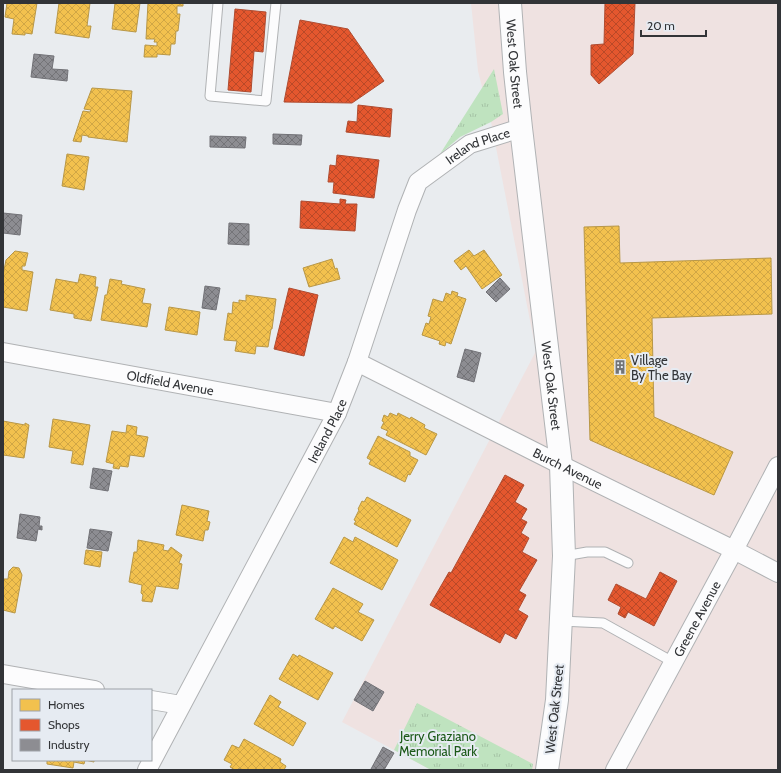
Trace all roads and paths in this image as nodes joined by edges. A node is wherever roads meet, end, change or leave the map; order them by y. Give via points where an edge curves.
1 (218, 3) edge
2 (276, 3) edge
3 (510, 3) edge
4 (521, 128) junction
5 (3, 352) edge
6 (357, 362) junction
7 (337, 413) junction
8 (561, 465) junction
9 (778, 466) edge
10 (734, 550) junction
11 (564, 556) junction
12 (628, 563) dead end
13 (778, 573) edge
14 (561, 621) junction
15 (674, 662) junction
16 (3, 674) edge
17 (89, 689) edge
18 (152, 700) edge
19 (181, 705) junction
20 (152, 760) edge
21 (152, 761) edge
22 (147, 770) edge
23 (547, 770) edge
24 (615, 770) edge

1 - 2 lane via 210,96 266,101
3 - 4 main road, West Oak Street
4 - 6 street, Ireland Place via 470,144 418,182
4 - 8 main road, West Oak Street
5 - 7 street, Oldfield Avenue
6 - 7 street, Ireland Place
6 - 8 street, Burch Avenue
7 - 19 street, Ireland Place
8 - 10 street, Burch Avenue
8 - 11 main road, West Oak Street
9 - 10 street, Greene Avenue
10 - 13 street, Burch Avenue
10 - 15 street, Greene Avenue
11 - 12 lane via 604,552
11 - 14 main road, West Oak Street
14 - 15 lane via 603,624
14 - 23 main road, West Oak Street via 558,700
15 - 24 street, Greene Avenue
16 - 17 street
18 - 19 street
19 - 20 street, Ireland Place
21 - 22 street, Ireland Place

